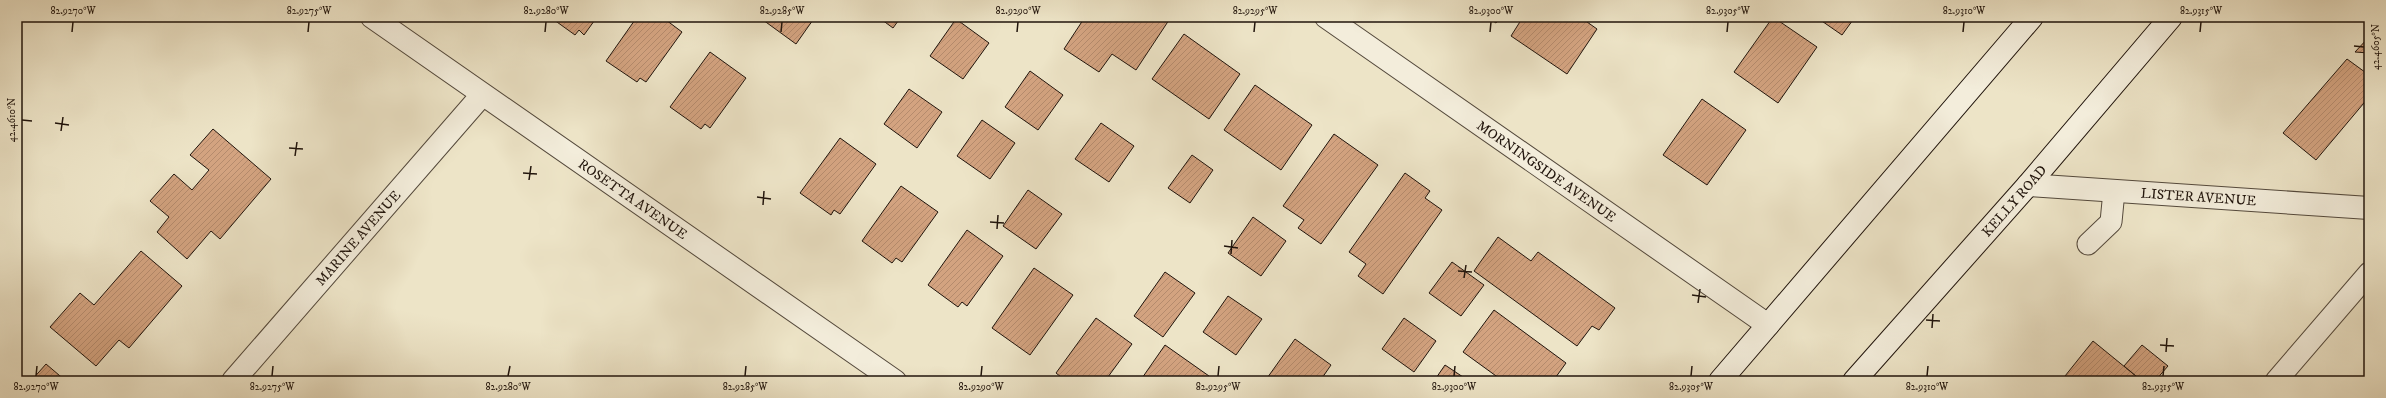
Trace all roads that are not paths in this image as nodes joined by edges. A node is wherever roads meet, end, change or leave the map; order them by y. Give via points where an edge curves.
1 (372, 17) edge
2 (1326, 17) edge
3 (2032, 17) edge
4 (2171, 17) edge
5 (482, 95) junction
6 (2028, 184) junction
7 (2114, 191) junction
8 (2369, 208) edge
9 (2088, 244) dead end
10 (2369, 273) edge
11 (1768, 325) junction
12 (233, 381) edge
13 (895, 381) edge
14 (1720, 381) edge
15 (1854, 381) edge
16 (2276, 381) edge

1 - 5 street, ROSETTA AVENUE
2 - 11 street, MORNINGSIDE AVENUE
3 - 11 street
4 - 6 street, KELLY ROAD
5 - 12 street, MARINE AVENUE
5 - 13 street, ROSETTA AVENUE
6 - 7 street, LISTER AVENUE
6 - 15 street, KELLY ROAD
7 - 8 street, LISTER AVENUE
7 - 9 lane via 2111,222
10 - 16 lane
11 - 14 street

